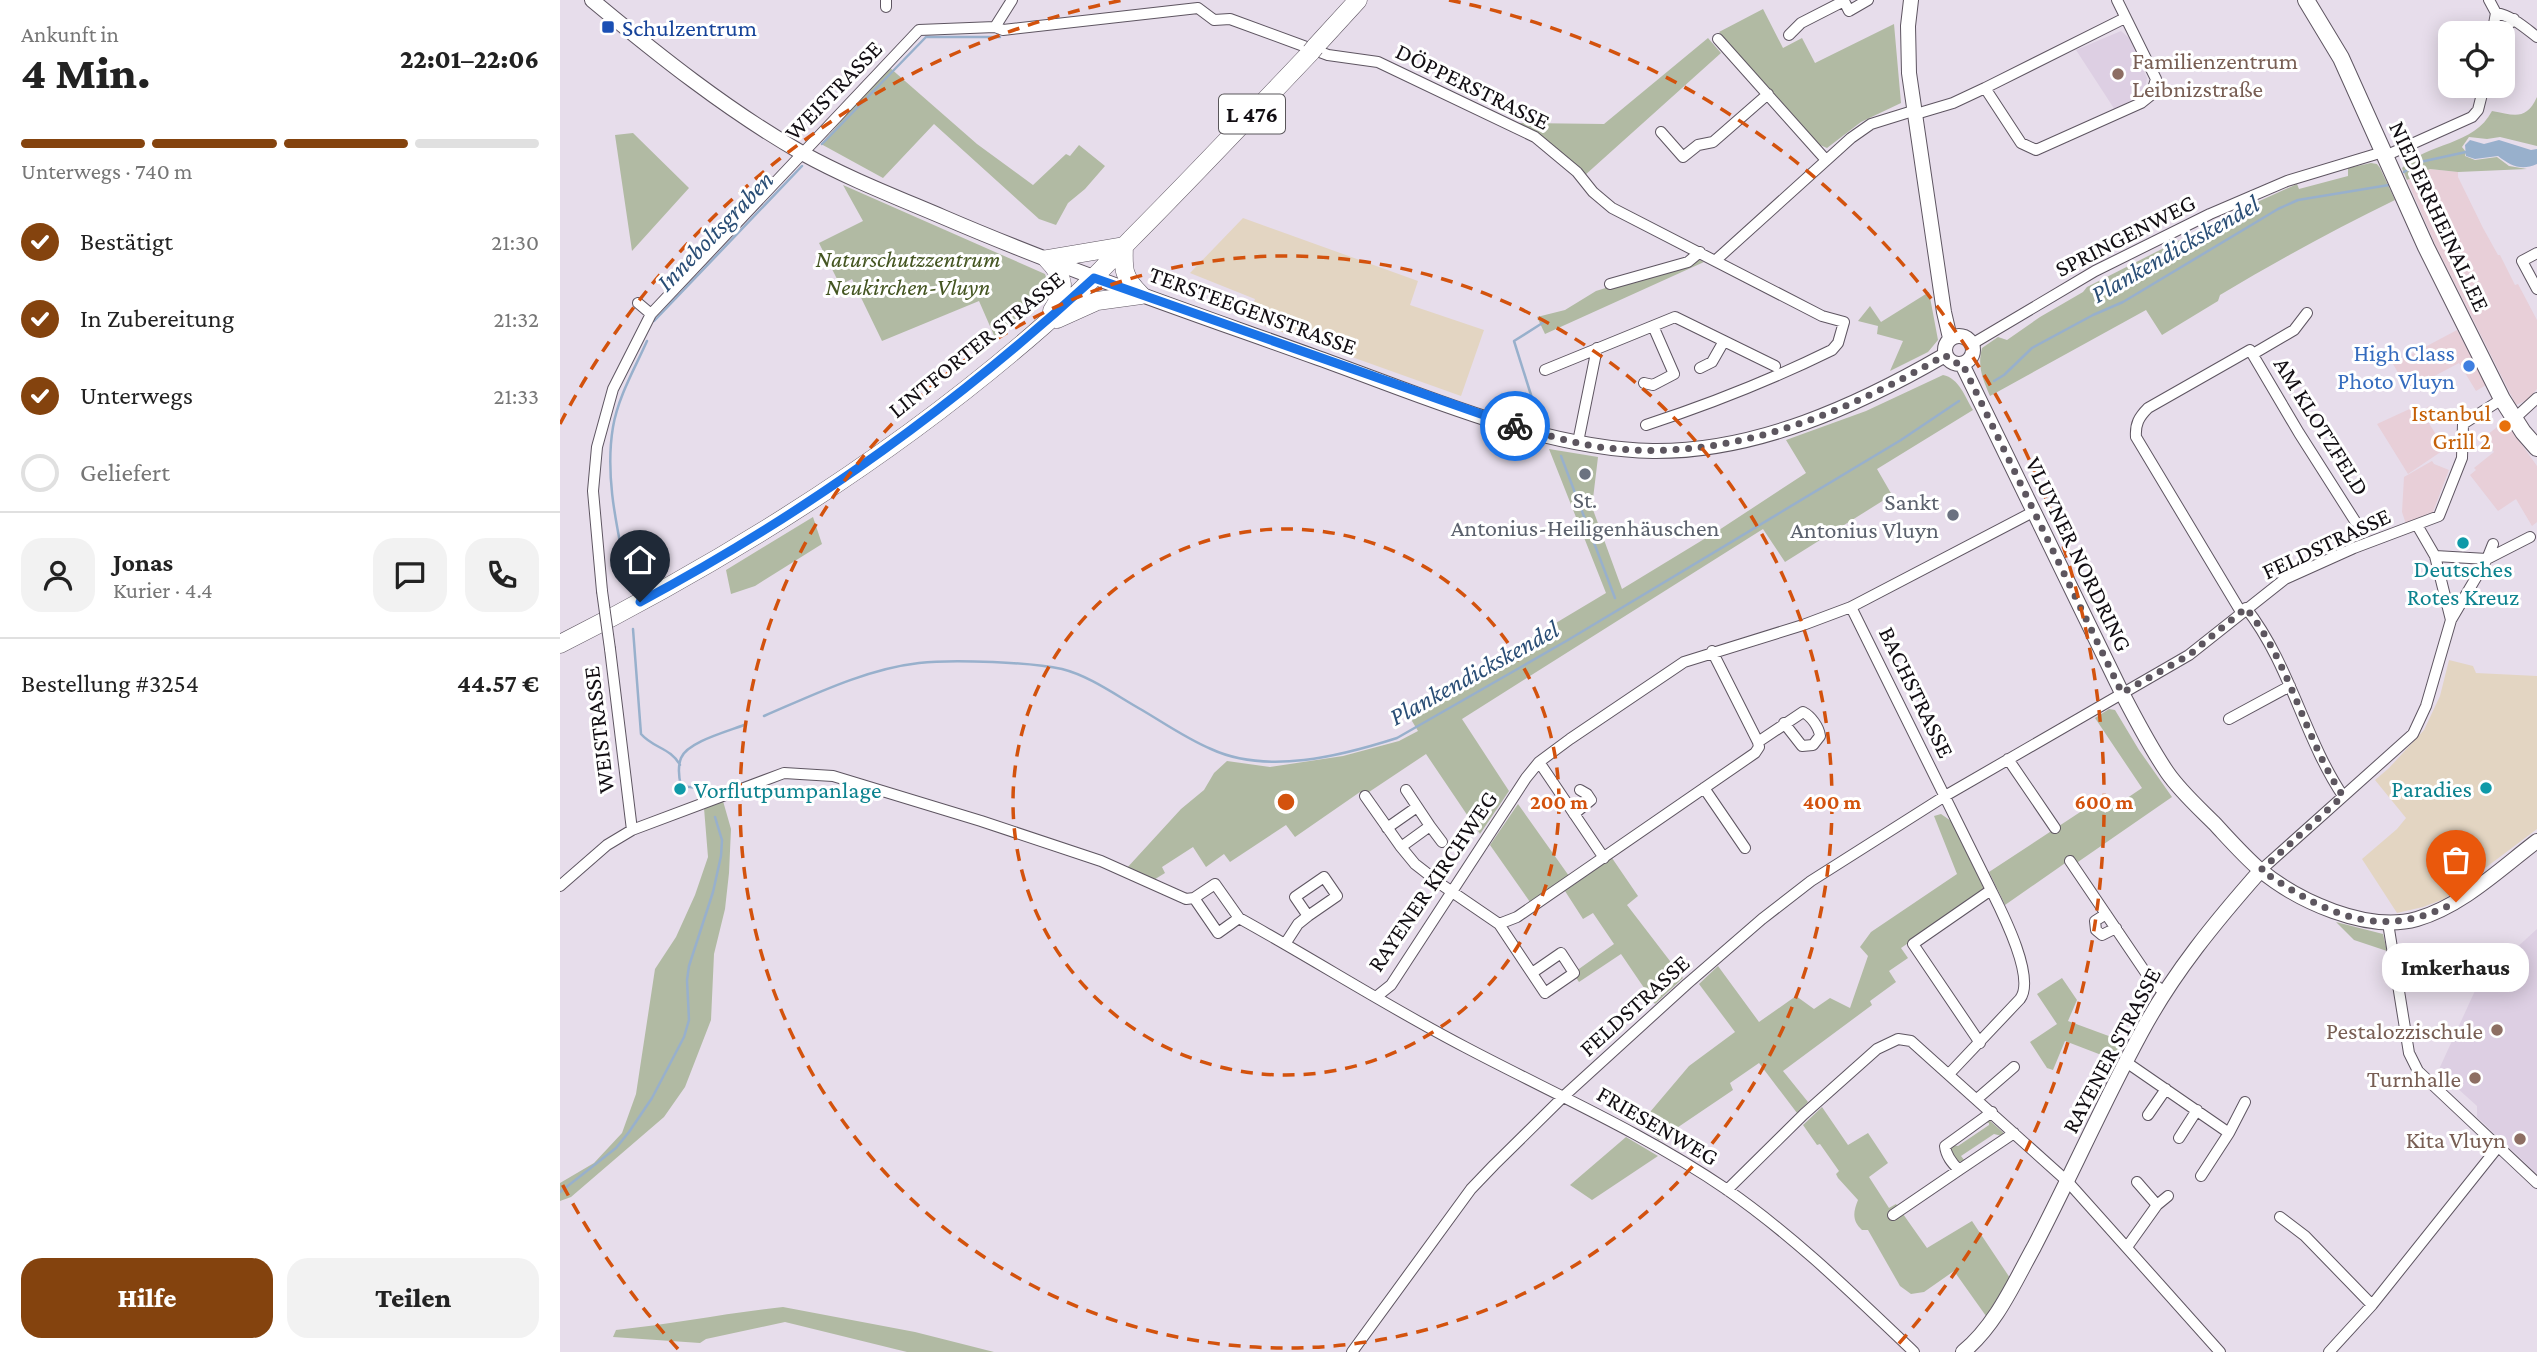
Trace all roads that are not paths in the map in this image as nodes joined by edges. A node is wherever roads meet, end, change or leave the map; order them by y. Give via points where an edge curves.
1 (592, 0) edge
2 (1012, 0) edge
3 (1358, 0) edge
4 (1868, 0) edge
5 (1911, 0) edge
6 (2117, 0) edge
7 (2306, 0) edge
8 (2489, 0) edge
9 (2496, 13) junction
10 (2125, 18) junction
11 (2514, 19) joint
12 (2495, 21) edge
13 (995, 27) junction
14 (919, 30) joint
15 (1789, 35) dead end
16 (2537, 37) edge
17 (1718, 39) dead end
18 (1985, 88) junction
19 (1768, 94) junction
20 (2481, 98) edge
21 (1916, 112) junction
22 (1661, 132) dead end
23 (802, 153) junction
24 (2384, 154) junction
25 (1826, 160) junction
26 (1125, 246) junction
27 (1700, 252) junction
28 (2537, 253) edge
29 (1047, 259) junction
30 (1716, 260) junction
31 (1094, 278) junction
32 (1610, 284) dead end
33 (2537, 289) edge
34 (1141, 295) junction
35 (638, 303) dead end
36 (2307, 313) dead end
37 (651, 314) junction
38 (1044, 325) junction
39 (1653, 326) junction
40 (1950, 338) junction
41 (1724, 341) junction
42 (1972, 344) junction
43 (1597, 348) junction
44 (2251, 352) junction
45 (1945, 355) junction
46 (1962, 363) junction
47 (1775, 366) dead end
48 (1700, 369) dead end
49 (1545, 370) dead end
50 (1644, 383) dead end
51 (2502, 398) junction
52 (2537, 398) edge
53 (2514, 419) junction
54 (1646, 425) dead end
55 (1578, 442) junction
56 (2537, 448) edge
57 (2033, 512) junction
58 (2355, 521) dead end
59 (2417, 526) junction
60 (2530, 537) dead end
61 (2493, 544) dead end
62 (2435, 556) junction
63 (2487, 559) junction
64 (1851, 607) junction
65 (2244, 610) junction
66 (2451, 620) junction
67 (560, 644) edge
68 (1712, 652) junction
69 (2290, 686) junction
70 (2122, 693) junction
71 (2229, 719) dead end
72 (1784, 723) dead end
73 (1758, 741) junction
74 (2008, 759) junction
75 (1539, 762) junction
76 (1704, 788) junction
77 (1406, 790) dead end
78 (1580, 790) dead end
79 (1366, 796) dead end
80 (1945, 796) junction
81 (2343, 796) junction
82 (1417, 807) junction
83 (1574, 814) junction
84 (1430, 826) junction
85 (1387, 828) junction
86 (2055, 828) dead end
87 (632, 830) junction
88 (2537, 841) edge
89 (1441, 842) dead end
90 (1401, 847) junction
91 (1745, 848) dead end
92 (1604, 858) junction
93 (2070, 861) dead end
94 (2261, 870) junction
95 (560, 886) edge
96 (1992, 890) junction
97 (1451, 891) junction
98 (1194, 898) junction
99 (2106, 914) junction
100 (1308, 916) dead end
101 (1239, 918) junction
102 (2388, 923) junction
103 (1499, 924) junction
104 (2116, 928) junction
105 (1285, 944) junction
106 (1532, 973) dead end
107 (2164, 992) junction
108 (1376, 997) junction
109 (1980, 1043) junction
110 (2126, 1062) junction
111 (2014, 1068) dead end
112 (1949, 1074) junction
113 (2166, 1089) junction
114 (1564, 1097) junction
115 (1977, 1099) junction
116 (2245, 1102) dead end
117 (2197, 1110) junction
118 (1992, 1112) junction
119 (2148, 1115) dead end
120 (2014, 1133) junction
121 (2229, 1133) junction
122 (2179, 1138) dead end
123 (2498, 1147) junction
124 (1959, 1170) junction
125 (2201, 1177) dead end
126 (2068, 1182) junction
127 (2137, 1182) dead end
128 (2537, 1183) edge
129 (1727, 1190) junction
130 (2168, 1196) dead end
131 (2157, 1205) junction
132 (1893, 1216) dead end
133 (2280, 1217) dead end
134 (2127, 1247) junction
135 (2372, 1306) junction
136 (1352, 1352) edge
137 (1914, 1352) edge
138 (1963, 1352) edge
139 (2220, 1352) edge
140 (2329, 1352) edge

1 - 23 street, TERSTEEGENSTRASSE via 708,91
2 - 13 street
3 - 26 main road, LINTFORTER STRASSE / L 476
4 - 15 street via 1849,10 1844,1 1801,23
5 - 21 street via 1909,73
6 - 10 street
7 - 24 main road, NIEDERRHEINALLEE via 2342,58
8 - 9 street
9 - 11 street
9 - 12 street
10 - 18 street
10 - 18 street via 2156,79 2151,95 2141,103 2036,150 2021,143
11 - 16 street
13 - 14 street, DÖPPERSTRASSE
13 - 27 street, DÖPPERSTRASSE via 1003,30 1198,8 1214,20 1230,19 1328,55 1378,62 1535,137 1612,208
14 - 23 street, WEISTRASSE
17 - 19 street
18 - 21 street via 1953,103
19 - 22 street via 1713,142 1698,145 1683,157
19 - 25 street
20 - 24 street, SPRINGENWEG via 2478,110 2466,121
21 - 25 street via 1871,124
21 - 40 street
23 - 29 street, TERSTEEGENSTRASSE
23 - 37 street, WEISTRASSE
24 - 42 street, SPRINGENWEG via 2287,181 2210,214 2095,271
24 - 51 main road, NIEDERRHEINALLEE
25 - 30 street
26 - 29 main road
26 - 31 main road, LINTFORTER STRASSE / L 476
26 - 34 main road via 1125,274
27 - 30 street, DÖPPERSTRASSE
27 - 32 street via 1688,262
28 - 33 street via 2522,261
29 - 31 street, TERSTEEGENSTRASSE
29 - 38 main road via 1059,273 1063,288
30 - 54 street, DÖPPERSTRASSE via 1822,316 1844,322 1838,343 1775,378
31 - 34 street, TERSTEEGENSTRASSE
31 - 38 main road, LINTFORTER STRASSE / L 476
34 - 38 main road via 1097,301
34 - 55 street, TERSTEEGENSTRASSE via 1499,422
35 - 37 street
36 - 44 street, AM KLOTZFELD via 2294,330
37 - 87 street, WEISTRASSE, bridge via 613,388 597,447 593,491
38 - 67 main road, LINTFORTER STRASSE / L 476 via 815,500 706,567
39 - 41 street via 1675,317
39 - 43 street
39 - 50 street via 1674,374 1653,385
40 - 42 street via 1963,336
40 - 45 street
41 - 47 street
41 - 48 street via 1712,362
42 - 46 street via 1971,357
43 - 49 street
43 - 55 street
44 - 58 street, AM KLOTZFELD
44 - 65 street via 2148,408 2135,428 2143,452
45 - 46 street
45 - 55 street, TERSTEEGENSTRASSE via 1839,407 1744,441 1655,451
46 - 57 street, VLUYNER NORDRING
51 - 53 main road, NIEDERRHEINALLEE
51 - 59 street, FELDSTRASSE via 2463,424 2462,458 2439,516
52 - 53 street
53 - 56 main road, NIEDERRHEINALLEE
57 - 64 street, RAYENER KIRCHWEG
57 - 70 street, VLUYNER NORDRING
59 - 62 street
59 - 65 street, FELDSTRASSE via 2286,579
60 - 63 street
61 - 63 street
62 - 63 street
62 - 66 street
63 - 66 street
64 - 68 street, RAYENER KIRCHWEG
64 - 80 street, BACHSTRASSE
65 - 69 street via 2270,642
65 - 70 street, FELDSTRASSE via 2189,655
66 - 81 street, RAYENER STRASSE via 2413,734
68 - 73 street
68 - 75 street, RAYENER KIRCHWEG via 1684,662
69 - 71 street
69 - 81 street
70 - 74 street, FELDSTRASSE
70 - 94 street, VLUYNER NORDRING via 2178,787
72 - 73 street
73 - 76 street via 1751,756
74 - 80 street, FELDSTRASSE
74 - 86 street
75 - 83 street
75 - 97 street, RAYENER KIRCHWEG
76 - 91 street
76 - 92 street
77 - 82 street
78 - 83 street via 1591,800
79 - 85 street
80 - 96 street, BACHSTRASSE
80 - 114 street, FELDSTRASSE via 1811,881 1762,919
81 - 94 street, RAYENER STRASSE
82 - 84 street
82 - 85 street
83 - 92 street
84 - 89 street
84 - 90 street
85 - 90 street
87 - 95 street via 607,845
87 - 98 street via 777,774 833,776 1057,845 1186,899
88 - 102 street, VLUYNER NORDRING via 2456,902 2433,914
90 - 97 street via 1415,864
92 - 103 street via 1517,917
93 - 99 street
94 - 102 street, VLUYNER NORDRING via 2308,900
94 - 107 street, RAYENER STRASSE
96 - 109 street, BACHSTRASSE via 2022,967 2024,995
96 - 109 street via 1913,944
97 - 103 street
97 - 108 street, RAYENER KIRCHWEG via 1391,985
98 - 101 street, FRIESENWEG via 1215,884
98 - 101 street via 1218,933
99 - 104 street
99 - 104 street via 2095,921 2096,930 2102,935
100 - 105 street
101 - 105 street, FRIESENWEG
102 - 123 street via 2409,1053 2427,1082
103 - 106 street
104 - 107 street via 2152,982
105 - 108 street, FRIESENWEG
107 - 110 street, RAYENER STRASSE
108 - 114 street, FRIESENWEG
109 - 112 street, BACHSTRASSE
110 - 113 street
110 - 126 street, RAYENER STRASSE
111 - 115 street
112 - 115 street
112 - 129 street via 1911,1041 1898,1039 1877,1049
113 - 117 street
113 - 119 street
114 - 129 street, FRIESENWEG
114 - 136 street, FELDSTRASSE via 1471,1189
115 - 118 street
116 - 121 street
117 - 121 street
117 - 122 street
118 - 120 street
118 - 124 street via 1945,1146
120 - 124 street
120 - 126 street
121 - 125 street
123 - 128 street
123 - 135 street
124 - 132 street
126 - 134 street
126 - 138 street, RAYENER STRASSE via 1991,1322
127 - 131 street
129 - 137 street, FRIESENWEG via 1773,1224
130 - 131 street
131 - 134 street
133 - 135 street via 2305,1236
134 - 139 street
135 - 140 street

